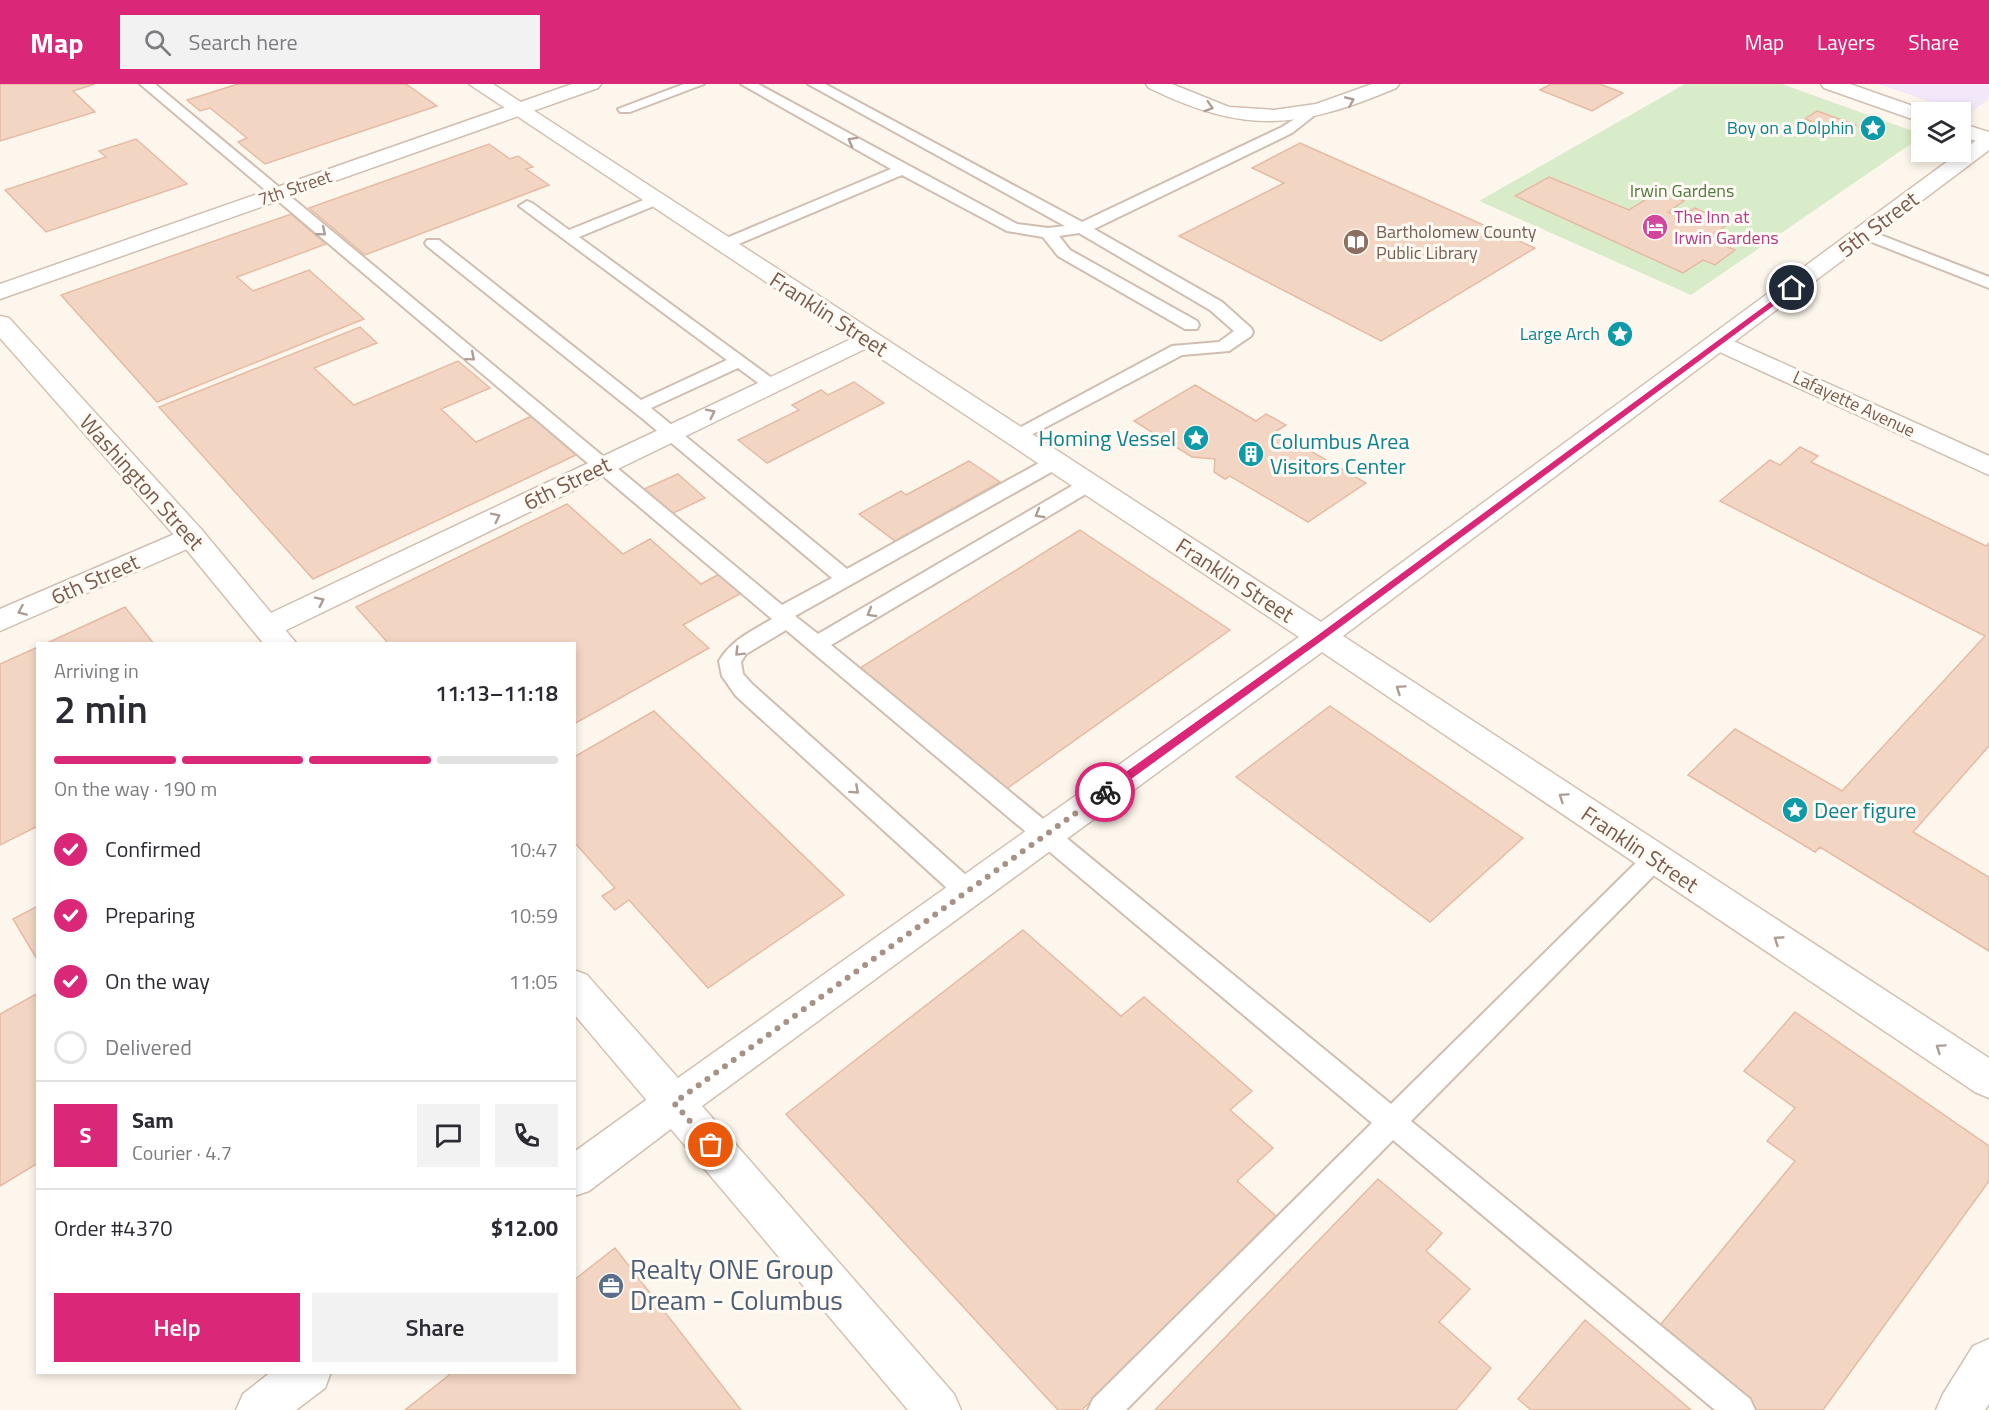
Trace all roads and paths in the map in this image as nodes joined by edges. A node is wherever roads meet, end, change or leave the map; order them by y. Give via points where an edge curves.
1 (147, 84) edge
2 (479, 84) edge
3 (591, 84) edge
4 (694, 84) edge
5 (748, 84) edge
6 (815, 84) edge
7 (1156, 84) edge
8 (1389, 84) edge
9 (1831, 84) edge
10 (518, 109) junction
11 (625, 109) dead end
12 (1911, 112) edge
13 (1309, 114) junction
14 (1971, 133) edge
15 (1989, 140) edge
16 (903, 170) junction
17 (277, 194) junction
18 (656, 200) junction
19 (527, 206) dead end
20 (1081, 228) junction
21 (1048, 232) junction
22 (1865, 234) junction
23 (567, 236) junction
24 (433, 243) dead end
25 (723, 244) junction
26 (1989, 283) edge
27 (0, 292) edge
28 (0, 323) edge
29 (1191, 325) dead end
30 (866, 339) junction
31 (1720, 343) junction
32 (739, 361) junction
33 (771, 384) junction
34 (639, 407) junction
35 (671, 433) junction
36 (1016, 437) junction
37 (1055, 462) junction
38 (601, 466) junction
39 (1989, 466) edge
40 (1089, 484) junction
41 (191, 536) junction
42 (846, 579) junction
43 (784, 618) junction
44 (0, 621) edge
45 (275, 635) edge
46 (1321, 637) junction
47 (817, 644) junction
48 (1046, 835) junction
49 (1655, 859) junction
50 (968, 892) junction
51 (576, 988) edge
52 (1989, 1080) edge
53 (674, 1103) junction
54 (1392, 1122) junction
55 (576, 1176) edge
56 (1989, 1362) edge
57 (306, 1374) edge
58 (259, 1410) edge
59 (938, 1410) edge
60 (1104, 1410) edge
61 (1738, 1410) edge
62 (1959, 1410) edge

1 - 17 lane
2 - 10 street, Franklin Street
3 - 10 street, 7th Street
4 - 11 lane
16 -> 5 lane
6 - 20 lane
7 -> 13 street via 1232,114
13 -> 8 street via 1342,105
9 - 12 street
10 - 17 street, 7th Street
10 - 18 street, Franklin Street
13 - 20 lane via 1287,130
14 - 15 street
15 - 22 street, 5th Street
16 - 21 lane via 1012,228
16 - 25 lane
17 - 27 street, 7th Street
17 -> 38 lane
18 - 23 lane
18 - 25 street, Franklin Street
19 - 23 lane
20 - 21 lane
20 - 36 lane via 1216,306 1245,332 1223,347 1178,350
21 - 29 lane via 1064,253
22 - 26 lane
22 - 31 street, 5th Street
23 - 32 lane
24 - 34 lane
25 - 30 street, Franklin Street
28 - 41 street, Washington Street
30 - 33 street, 6th Street
30 - 36 street, Franklin Street
31 - 39 street, Lafayette Avenue
31 - 46 street, 5th Street
32 - 33 lane
32 - 34 lane
35 -> 33 street, 6th Street
34 - 35 lane
35 - 38 street, 6th Street
35 - 42 lane
36 - 37 street, Franklin Street
37 - 40 street, Franklin Street
37 - 42 lane
38 - 43 lane
45 -> 38 street, 6th Street
40 - 46 street, Franklin Street
40 -> 47 lane
41 -> 44 street, 6th Street
41 - 45 street, Washington Street
42 - 43 lane
43 - 47 lane
43 -> 50 lane via 739,649 730,661 734,676 744,690
46 - 48 street, 5th Street
49 -> 46 street, Franklin Street
47 - 48 lane
48 - 50 street, 5th Street
48 - 54 lane
52 -> 49 street, Franklin Street
49 - 54 lane
50 - 53 street, 5th Street
51 - 53 street
53 - 55 street, 5th Street
53 - 59 street
54 - 60 lane
54 - 61 lane
56 - 62 street
57 - 58 street

